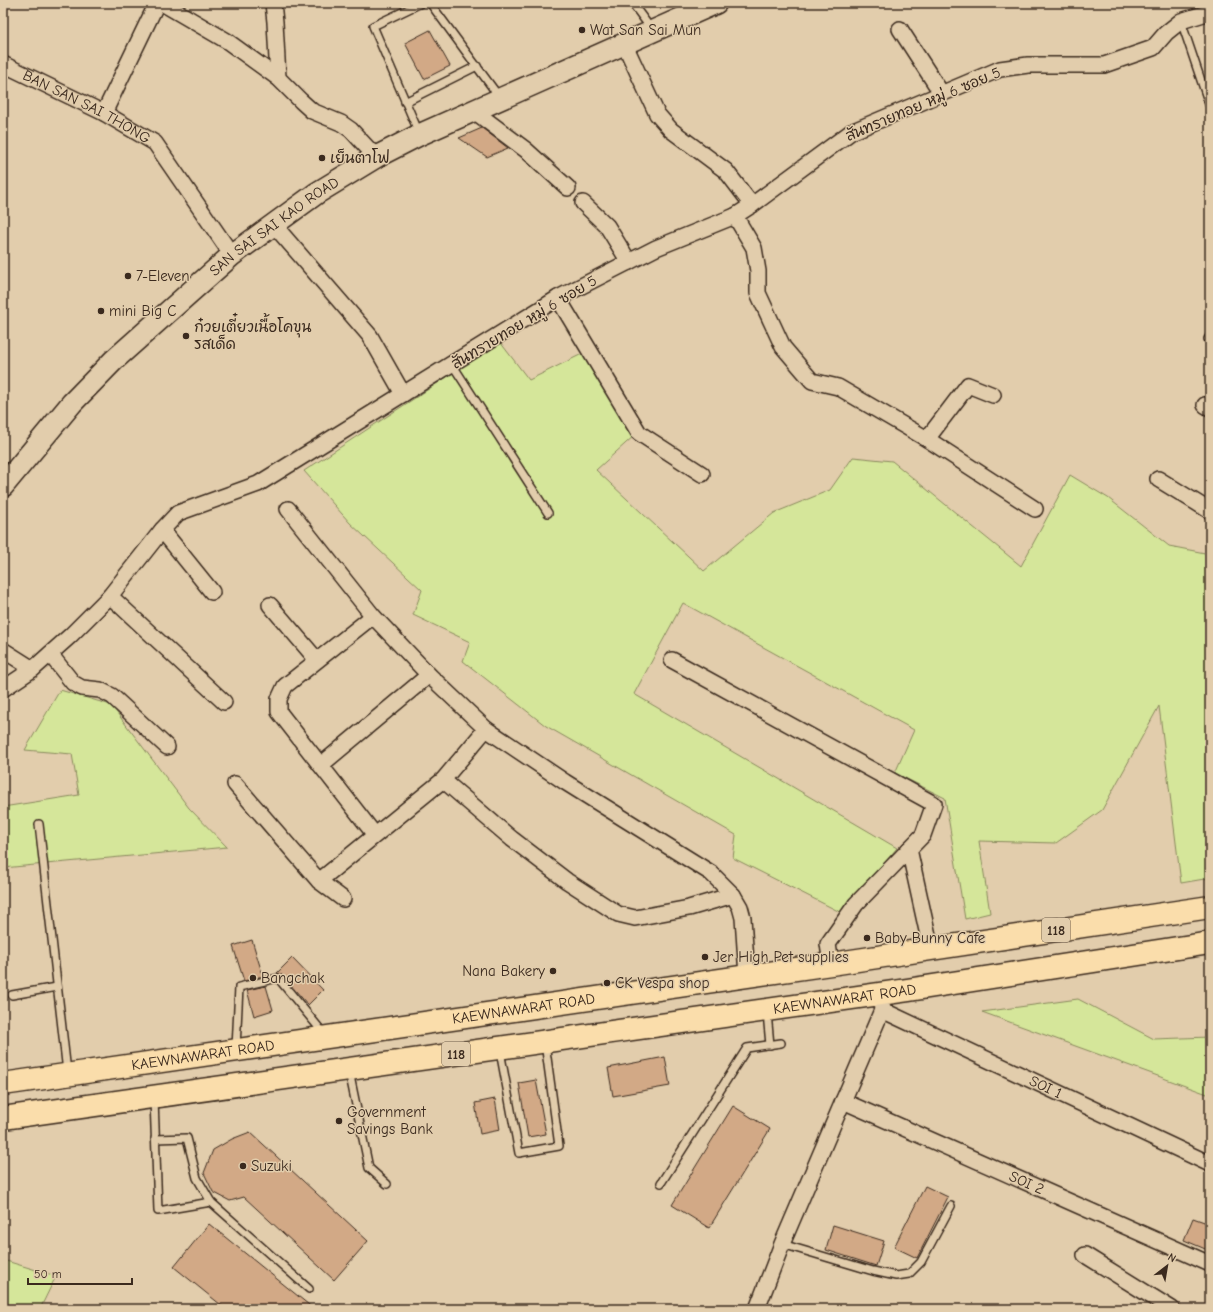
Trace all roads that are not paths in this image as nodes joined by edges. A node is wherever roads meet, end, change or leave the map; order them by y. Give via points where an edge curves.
1 (157, 3) edge
2 (162, 3) edge
3 (273, 3) edge
4 (420, 3) edge
5 (430, 3) edge
6 (632, 3) edge
7 (714, 3) edge
8 (1208, 9) edge
9 (1181, 21) junction
10 (900, 29) dead end
11 (652, 31) junction
12 (624, 43) junction
13 (3, 64) edge
14 (476, 66) junction
15 (278, 78) junction
16 (942, 94) junction
17 (500, 98) junction
18 (406, 102) junction
19 (1210, 107) edge
20 (474, 111) junction
21 (104, 113) junction
22 (419, 135) junction
23 (376, 157) junction
24 (568, 188) dead end
25 (583, 203) dead end
26 (752, 205) junction
27 (735, 216) junction
28 (274, 225) junction
29 (232, 255) junction
30 (629, 262) junction
31 (558, 298) junction
32 (452, 364) junction
33 (403, 394) junction
34 (993, 396) dead end
35 (927, 439) junction
36 (702, 474) dead end
37 (1158, 479) dead end
38 (3, 486) edge
39 (288, 509) dead end
40 (1035, 509) dead end
41 (1210, 511) edge
42 (548, 513) dead end
43 (162, 530) junction
44 (212, 592) dead end
45 (110, 596) junction
46 (270, 605) dead end
47 (374, 616) junction
48 (3, 650) edge
49 (50, 654) junction
50 (317, 660) junction
51 (672, 660) dead end
52 (33, 669) junction
53 (429, 675) junction
54 (3, 689) edge
55 (224, 702) dead end
56 (486, 729) junction
57 (167, 747) dead end
58 (321, 765) junction
59 (443, 780) junction
60 (235, 784) dead end
61 (39, 824) dead end
62 (375, 835) junction
63 (909, 849) junction
64 (319, 881) junction
65 (733, 894) junction
66 (344, 899) dead end
67 (1210, 906) edge
68 (1210, 943) edge
69 (931, 949) junction
70 (831, 964) junction
71 (746, 976) junction
72 (57, 987) junction
73 (12, 995) dead end
74 (881, 1002) junction
75 (767, 1010) junction
76 (327, 1037) junction
77 (545, 1041) junction
78 (781, 1043) dead end
79 (770, 1045) junction
80 (499, 1048) junction
81 (236, 1050) junction
82 (348, 1069) junction
83 (67, 1075) junction
84 (3, 1084) edge
85 (154, 1096) junction
86 (843, 1101) junction
87 (3, 1118) edge
88 (155, 1139) junction
89 (1210, 1164) edge
90 (661, 1183) dead end
91 (387, 1184) dead end
92 (211, 1202) junction
93 (951, 1206) dead end
94 (782, 1244) junction
95 (1085, 1255) dead end
96 (1210, 1264) edge
97 (309, 1288) dead end
98 (757, 1309) edge
99 (1172, 1309) edge

1 - 21 street
2 - 15 street via 227,41
3 - 15 street
4 - 18 lane via 373,26
5 - 14 lane
6 - 11 lane
7 - 11 main road, SAN SAI SAI KAO ROAD
8 - 9 street, สันทรายทอย หมู่ 6 ซอย 5
9 - 16 street, สันทรายทอย หมู่ 6 ซอย 5 via 1153,48 1104,66 1028,64 1000,69
9 - 19 lane
10 - 16 street
11 - 12 main road, SAN SAI SAI KAO ROAD
12 - 17 main road, SAN SAI SAI KAO ROAD
12 - 26 street via 657,114 671,130 726,171
13 - 21 street, BAN SAN SAI THONG
14 - 17 lane
14 - 18 lane
15 - 23 street via 312,111 351,130
16 - 26 street, สันทรายทอย หมู่ 6 ซอย 5 via 851,132
17 - 20 main road, SAN SAI SAI KAO ROAD
18 - 22 lane
20 - 22 main road, SAN SAI SAI KAO ROAD
20 - 24 street via 526,150
21 - 29 street, BAN SAN SAI THONG via 155,143
22 - 23 main road, SAN SAI SAI KAO ROAD
23 - 28 main road, SAN SAI SAI KAO ROAD via 317,193
25 - 30 street via 607,226
26 - 27 street, สันทรายทอย หมู่ 6 ซอย 5
27 - 30 street, สันทรายทอย หมู่ 6 ซอย 5 via 656,248
27 - 35 street via 754,248 758,293 783,347 812,381 838,387
28 - 29 main road, SAN SAI SAI KAO ROAD
28 - 33 street via 370,336
29 - 38 main road, SAN SAI SAI KAO ROAD via 114,360 72,403
30 - 31 street, สันทรายทอย หมู่ 6 ซอย 5
31 - 32 street, สันทรายทอย หมู่ 6 ซอย 5
31 - 36 street via 639,433
32 - 33 street, สันทรายทอย หมู่ 6 ซอย 5
32 - 42 lane
33 - 43 street, สันทรายทอย หมู่ 6 ซอย 5 via 258,484 178,512
34 - 35 street via 968,385
35 - 40 street
37 - 41 street
39 - 47 street
43 - 44 street
43 - 45 street, สันทรายทอย หมู่ 6 ซอย 5
45 - 49 street, สันทรายทอย หมู่ 6 ซอย 5
45 - 55 street
46 - 50 street
47 - 50 street
47 - 53 street
48 - 52 street
49 - 52 street, สันทรายทอย หมู่ 6 ซอย 5
49 - 57 street via 73,683 112,696
50 - 58 street via 285,686 278,700 279,712
51 - 63 street via 934,804 923,835
52 - 54 street, สันทรายทอย หมู่ 6 ซอย 5
53 - 56 street
53 - 58 street
56 - 59 street
56 - 65 street via 565,782 711,873
58 - 62 street
59 - 62 street
59 - 65 street via 512,839 567,881 618,914 635,918 689,908
60 - 64 street
61 - 72 lane
62 - 64 street
63 - 69 street
63 - 70 street via 856,904 828,944
64 - 66 street
65 - 71 street via 743,918
67 - 69 main road, KAEWNAWARAT ROAD / 118
68 - 74 main road, KAEWNAWARAT ROAD / 118
69 - 70 main road, KAEWNAWARAT ROAD / 118
70 - 71 main road, KAEWNAWARAT ROAD / 118
71 - 76 main road, KAEWNAWARAT ROAD / 118
72 - 73 lane
72 - 83 lane
74 - 75 main road, KAEWNAWARAT ROAD / 118
74 - 86 street
74 - 89 street, SOI 1
75 - 77 main road, KAEWNAWARAT ROAD / 118
75 - 79 lane
76 - 81 main road, KAEWNAWARAT ROAD / 118
76 - 81 lane via 278,978 239,987
77 - 80 main road, KAEWNAWARAT ROAD / 118
77 - 80 lane via 559,1146 519,1153
78 - 79 lane
79 - 90 lane via 747,1048
80 - 82 main road, KAEWNAWARAT ROAD / 118
81 - 83 main road, KAEWNAWARAT ROAD / 118
82 - 85 main road, KAEWNAWARAT ROAD / 118
82 - 91 lane via 369,1168
83 - 84 main road, KAEWNAWARAT ROAD / 118
85 - 87 main road, KAEWNAWARAT ROAD / 118
85 - 88 lane
86 - 94 street
86 - 96 street, SOI 2
88 - 92 lane via 188,1138 197,1178
88 - 92 lane via 158,1210
92 - 97 lane
93 - 94 lane via 921,1262 909,1274 896,1276 873,1271
94 - 98 street
95 - 99 street

